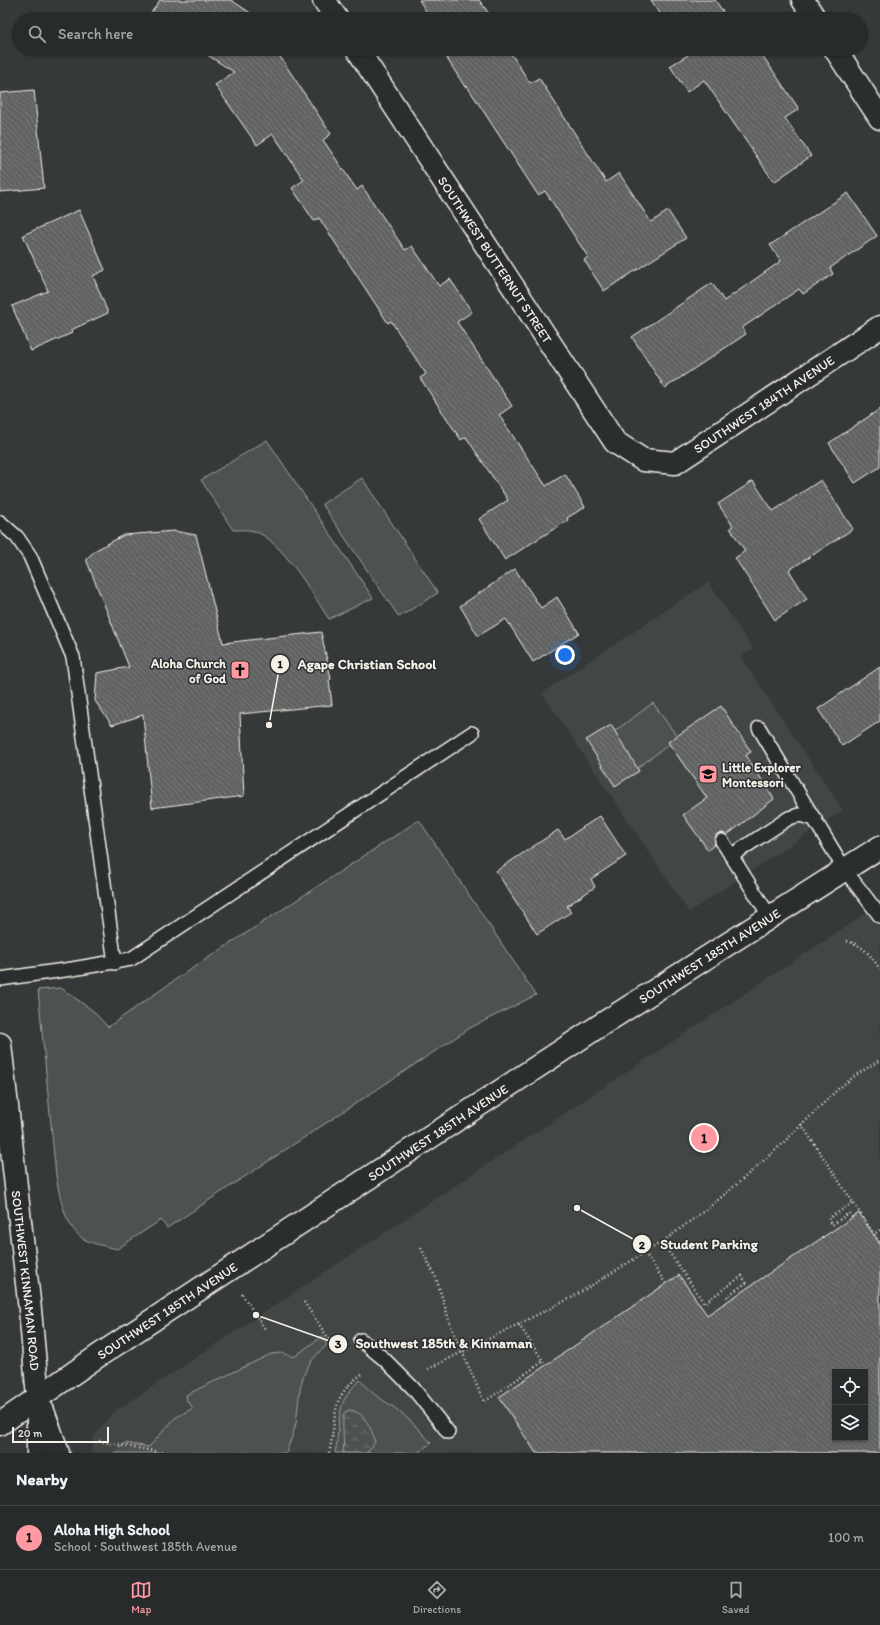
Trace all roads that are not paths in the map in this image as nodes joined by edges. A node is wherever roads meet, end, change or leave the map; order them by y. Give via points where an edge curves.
1 (324, 0) edge
2 (802, 0) edge
3 (332, 12) edge
4 (810, 12) edge
5 (362, 56) edge
6 (840, 56) edge
7 (880, 118) edge
8 (880, 327) edge
9 (643, 460) joint
10 (0, 522) edge
11 (759, 728) dead end
12 (472, 733) dead end
13 (815, 819) junction
14 (722, 841) dead end
15 (880, 847) edge
16 (731, 856) junction
17 (846, 870) junction
18 (880, 916) edge
19 (770, 917) junction
20 (115, 963) junction
21 (0, 979) edge
22 (0, 1044) edge
23 (5, 1132) edge
24 (361, 1340) dead end
25 (38, 1397) junction
26 (0, 1424) edge
27 (448, 1432) dead end
28 (38, 1453) edge
29 (58, 1453) edge

1 - 3 main road
2 - 4 main road
5 - 9 main road, SOUTHWEST BUTTERNUT STREET via 615,442
6 - 7 main road
8 - 9 main road, SOUTHWEST 184TH AVENUE via 675,463
10 - 20 lane via 17,537 30,556 73,657
11 - 13 lane
12 - 20 lane via 145,950 131,959
13 - 16 lane via 799,815 789,818
13 - 17 lane
14 - 16 lane
15 - 17 main road, SOUTHWEST 185TH AVENUE
16 - 19 lane
17 - 18 lane
17 - 19 main road, SOUTHWEST 185TH AVENUE
19 - 25 main road, SOUTHWEST 185TH AVENUE via 602,1024
20 - 21 lane
22 - 23 main road, SOUTHWEST KINNAMAN ROAD
23 - 25 main road, SOUTHWEST KINNAMAN ROAD
24 - 27 lane via 407,1382
25 - 26 main road, SOUTHWEST 185TH AVENUE
25 - 28 main road, SOUTHWEST KINNAMAN ROAD
25 - 29 main road, SOUTHWEST KINNAMAN ROAD

